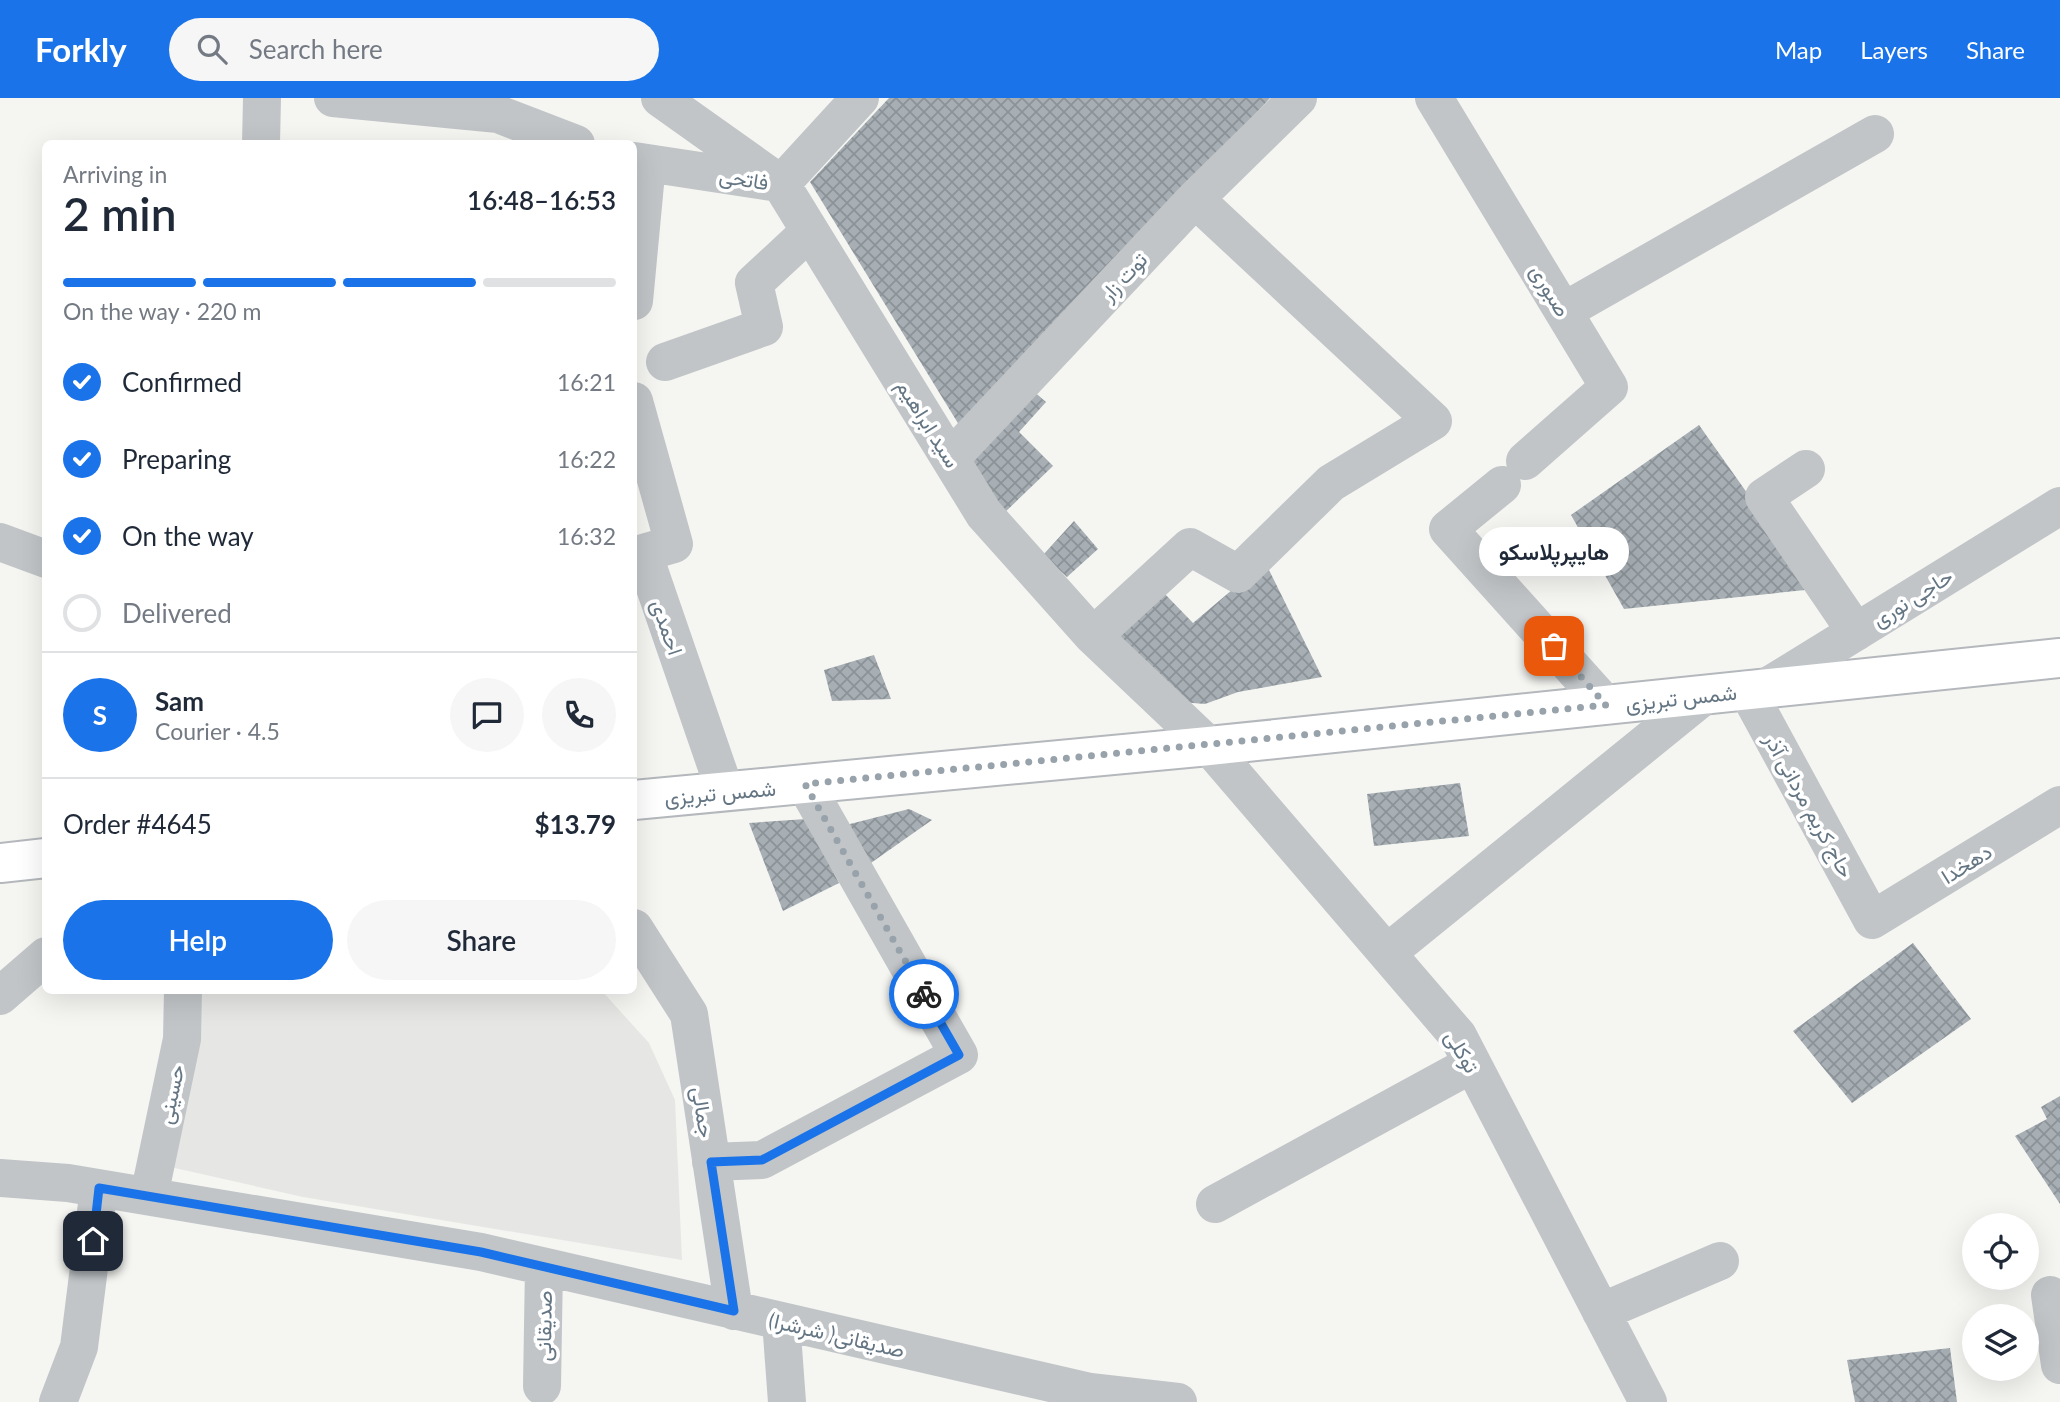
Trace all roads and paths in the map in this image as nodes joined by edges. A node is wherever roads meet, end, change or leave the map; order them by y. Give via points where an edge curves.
1 (262, 98) edge
2 (333, 98) edge
3 (660, 98) edge
4 (860, 98) edge
5 (1298, 98) edge
6 (1434, 98) edge
7 (1875, 134) dead end
8 (261, 140) edge
9 (566, 140) edge
10 (640, 162) edge
11 (781, 184) junction
12 (1195, 200) junction
13 (810, 231) junction
14 (637, 232) edge
15 (1564, 311) junction
16 (665, 362) dead end
17 (637, 412) edge
18 (951, 458) junction
19 (1806, 469) dead end
20 (2060, 506) edge
21 (0, 542) edge
22 (42, 558) edge
23 (1856, 632) junction
24 (1093, 636) junction
25 (2060, 658) edge
26 (1756, 689) junction
27 (1705, 695) junction
28 (1606, 705) junction
29 (1209, 746) junction
30 (805, 784) junction
31 (725, 791) junction
32 (637, 800) edge
33 (2060, 805) edge
34 (42, 858) edge
35 (0, 863) edge
36 (1872, 920) joint
37 (637, 933) edge
38 (1387, 953) junction
39 (42, 959) edge
40 (183, 994) edge
41 (0, 996) edge
42 (1472, 1065) junction
43 (711, 1162) junction
44 (0, 1178) edge
45 (99, 1188) junction
46 (149, 1196) junction
47 (1215, 1204) dead end
48 (1720, 1261) dead end
49 (544, 1267) junction
50 (2050, 1295) dead end
51 (734, 1311) junction
52 (1601, 1312) junction
53 (781, 1321) junction
54 (2060, 1365) edge
55 (542, 1386) dead end
56 (1108, 1398) edge
57 (58, 1402) edge
58 (787, 1402) edge
59 (1178, 1402) edge
60 (1648, 1402) edge

1 - 8 street
2 - 9 street via 498,114
3 - 11 street, سید ابراهیم
4 - 11 street, فاتحی
5 - 12 street, توت زار
6 - 15 street, صبوری
7 - 15 street
10 - 11 street, فاتحی
10 - 14 street
11 - 13 street, سید ابراهیم
12 - 18 street, توت زار
12 - 24 street via 1433,421 1331,483 1238,574 1190,547
13 - 16 street via 754,283 764,327
13 - 18 street, سید ابراهیم
15 - 28 street, صبوری via 1609,387 1448,528
17 - 31 street, احمدی via 674,544 643,553
18 - 24 street, سید ابراهیم via 984,514
19 - 23 street via 1764,497
20 - 23 street, حاجی نوری
21 - 22 street
23 - 26 street, حاجی نوری
24 - 29 street, سید ابراهیم
25 - 26 main road, شمس تبریزی
26 - 27 main road, شمس تبریزی
26 - 36 street, حاج کریم مردانی آذر
27 - 28 main road, شمس تبریزی
27 - 38 street
28 - 29 main road, شمس تبریزی
29 - 30 main road, شمس تبریزی
29 - 38 street, توکلی
30 - 31 main road, شمس تبریزی
30 - 43 street via 959,1055 762,1160
31 - 32 main road, شمس تبریزی
33 - 36 street, دهخدا
34 - 35 main road
37 - 43 street, جمالی via 689,1014
38 - 42 street, توکلی via 1458,1036
39 - 41 street
40 - 46 street, حسینی via 182,1039
42 - 47 street
42 - 52 street, توکلی
43 - 51 street, جمالی
44 - 45 street, (شرشرا )صدیقانی
45 - 46 street, (شرشرا )صدیقانی
45 - 57 street via 79,1347
46 - 49 street, (شرشرا )صدیقانی via 481,1252
48 - 52 street
49 - 51 street, (شرشرا )صدیقانی
49 - 55 street, صدیقانی
50 - 54 street
51 - 53 street, (شرشرا )صدیقانی
52 - 60 street, توکلی
53 - 56 street, (شرشرا )صدیقانی
53 - 58 street
56 - 59 street, (شرشرا )صدیقانی

